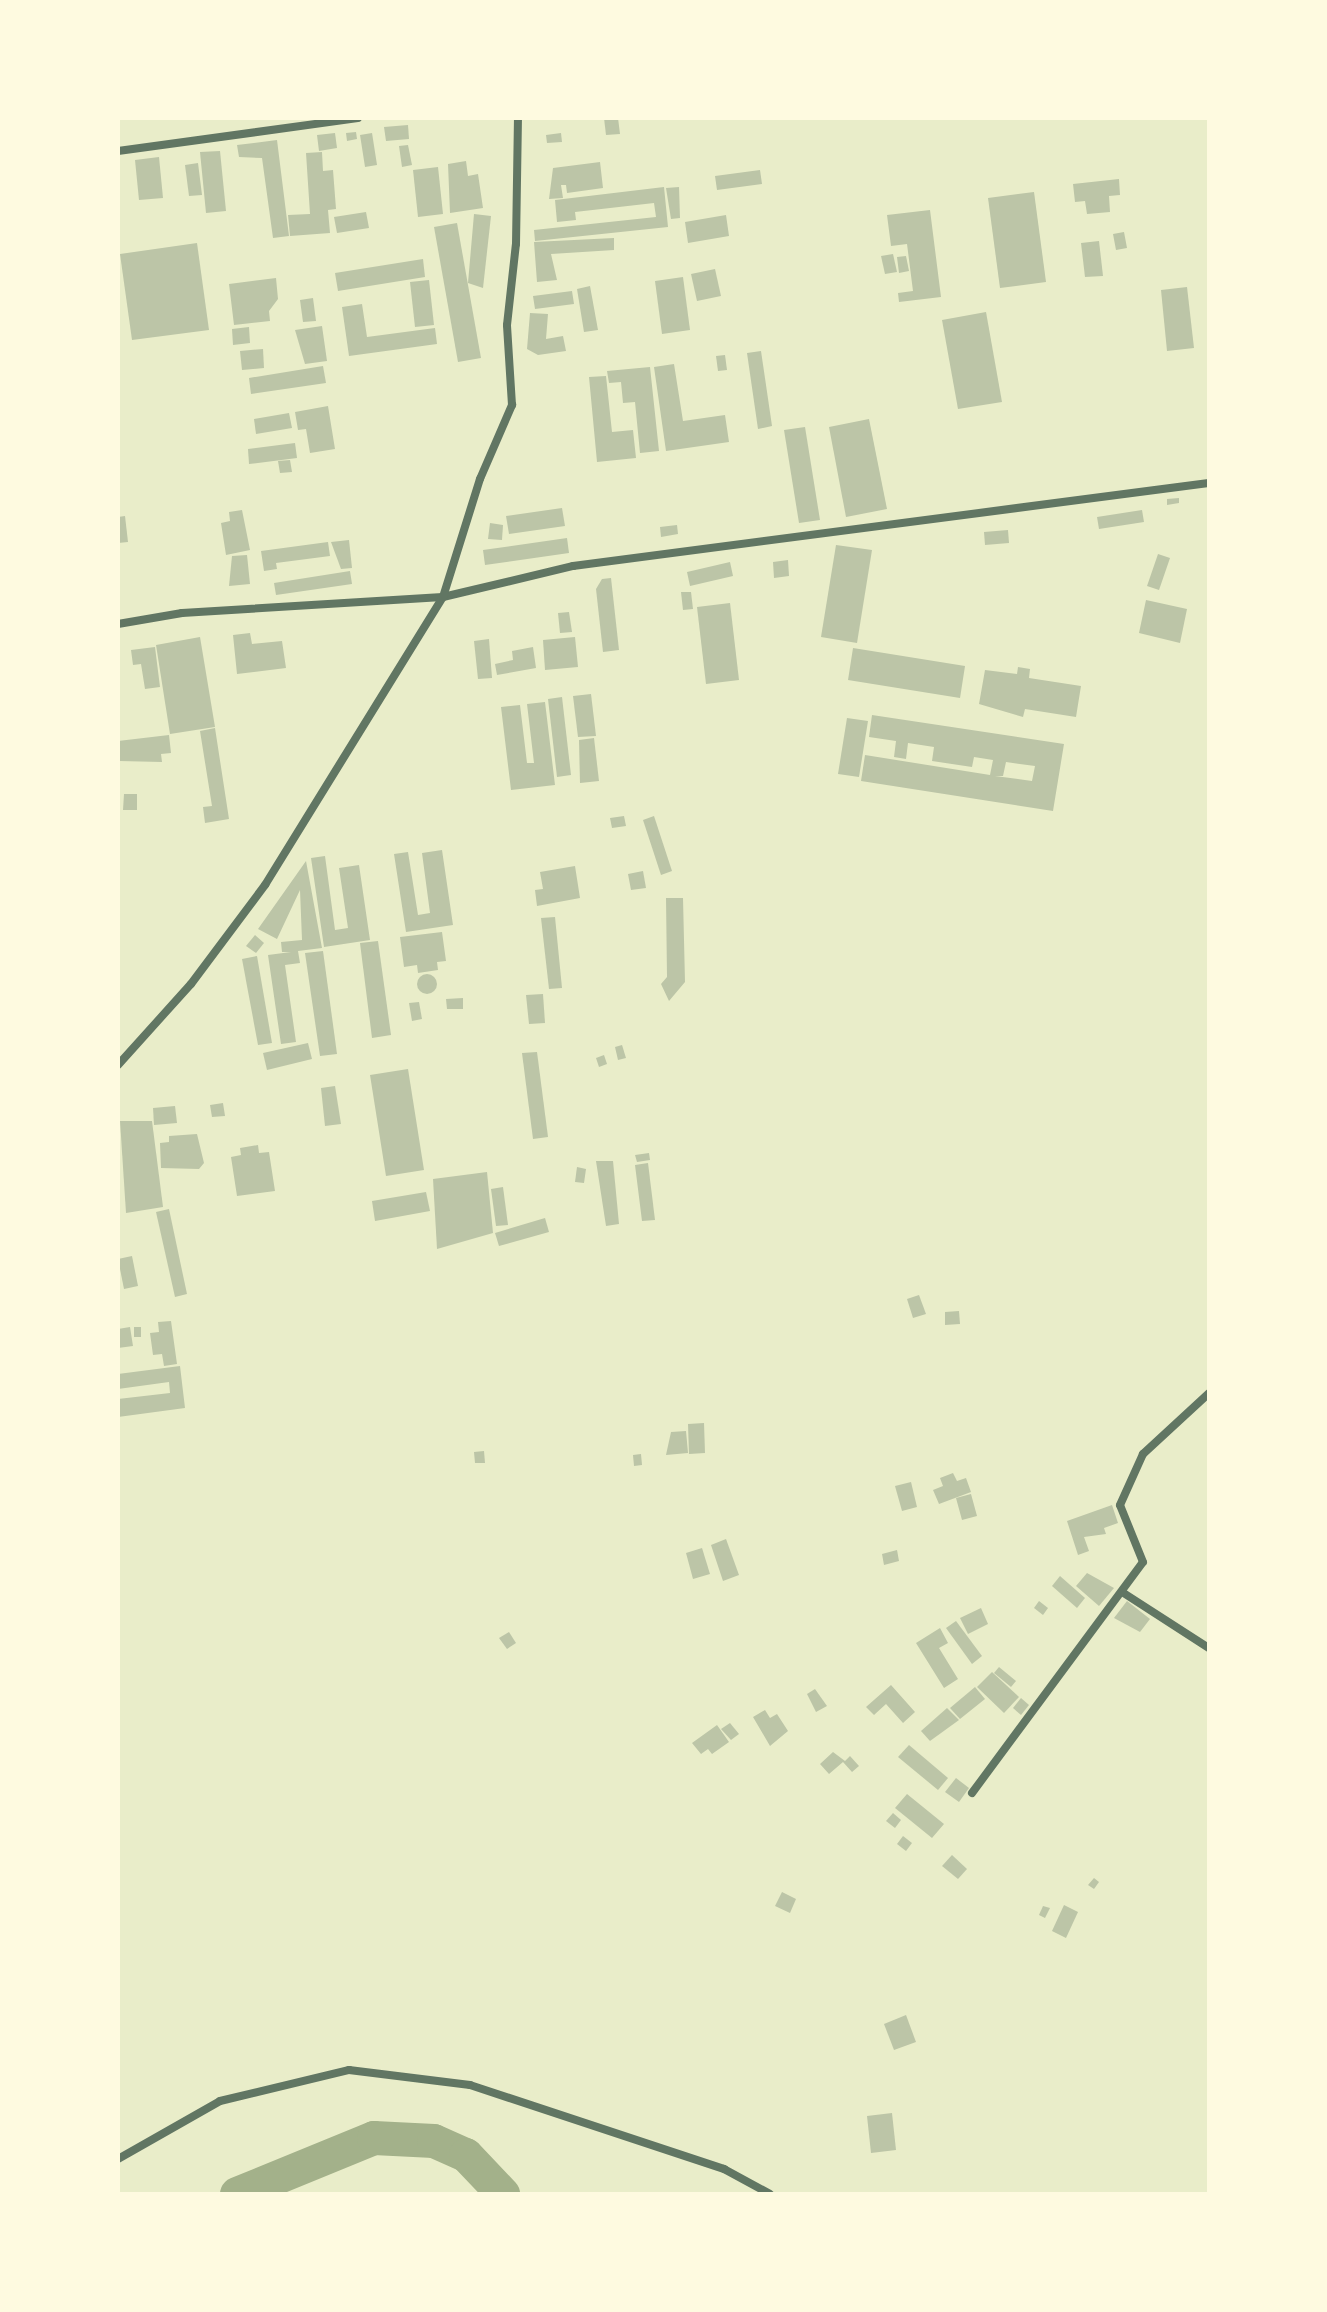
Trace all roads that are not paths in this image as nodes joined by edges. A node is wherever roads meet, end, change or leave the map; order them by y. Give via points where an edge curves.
1 (358, 118) edge
2 (518, 118) edge
3 (118, 151) edge
4 (1209, 483) edge
5 (443, 597) junction
6 (118, 624) edge
7 (118, 1065) edge
8 (1209, 1393) edge
9 (1122, 1592) junction
10 (1209, 1648) edge
11 (972, 1793) dead end
12 (118, 2159) edge
13 (770, 2194) edge

1 - 3 street
2 - 5 street via 516,244 507,325 512,405 480,479
4 - 5 street via 573,566
5 - 6 street via 182,613
5 - 7 street via 265,885 191,984
8 - 9 street via 1143,1454 1120,1505 1143,1562
9 - 10 street
9 - 11 street
12 - 13 street via 220,2101 349,2070 470,2085 724,2169

